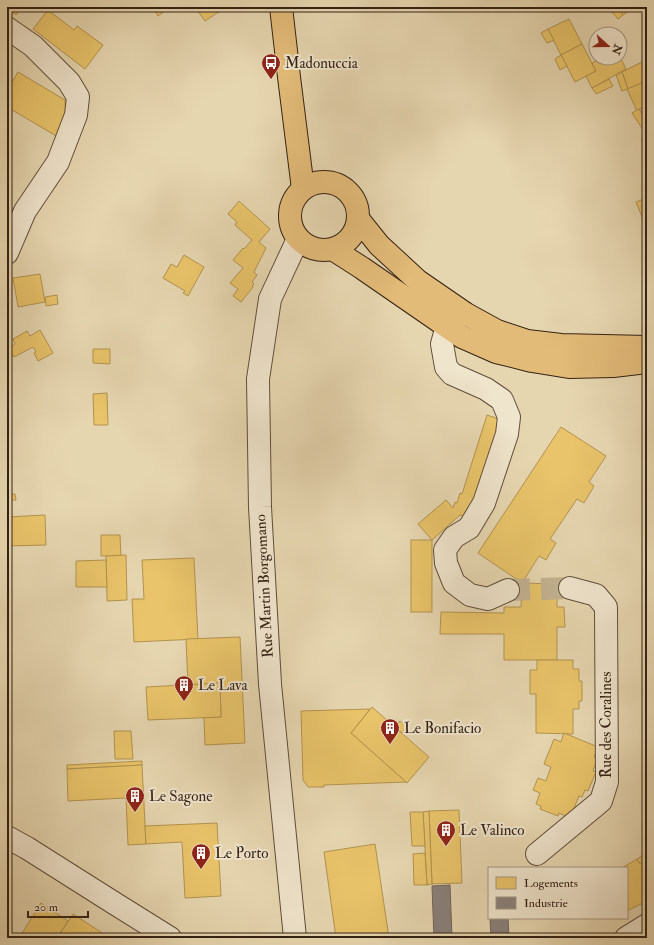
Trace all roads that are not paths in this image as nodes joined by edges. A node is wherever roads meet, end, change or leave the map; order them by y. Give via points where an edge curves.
1 (281, 7) edge
2 (7, 28) edge
3 (303, 189) junction
4 (359, 220) junction
5 (298, 239) junction
6 (334, 250) junction
7 (7, 253) edge
8 (447, 326) junction
9 (647, 347) edge
10 (647, 362) edge
11 (570, 588) tunnel mouth
12 (508, 590) tunnel mouth
13 (7, 838) edge
14 (536, 854) dead end
15 (647, 925) edge
16 (170, 938) edge
17 (295, 938) edge
18 (626, 938) edge

1 - 3 main road
2 - 7 street via 33,46 69,82 78,97 76,115 58,162 25,211
3 - 4 main road via 324,182 336,183 354,198
3 - 5 main road via 291,208 290,219
4 - 6 main road via 350,239
4 - 9 main road via 379,245 418,281 466,314 497,331 527,341 561,345
5 - 6 main road via 314,250
5 - 17 street, Rue Martin Borgomano via 270,299 258,379 260,507 270,684
6 - 8 main road
8 - 10 main road via 462,337 496,352 532,361 569,367
8 - 12 street via 442,344 446,367 452,374 486,389 502,400 509,417 507,434 484,503 469,528 454,537 445,550 446,563 454,583 470,595 488,599
11 - 14 street, Rue des Coralines via 596,595 606,607 608,782 601,801
13 - 16 street
15 - 18 street

